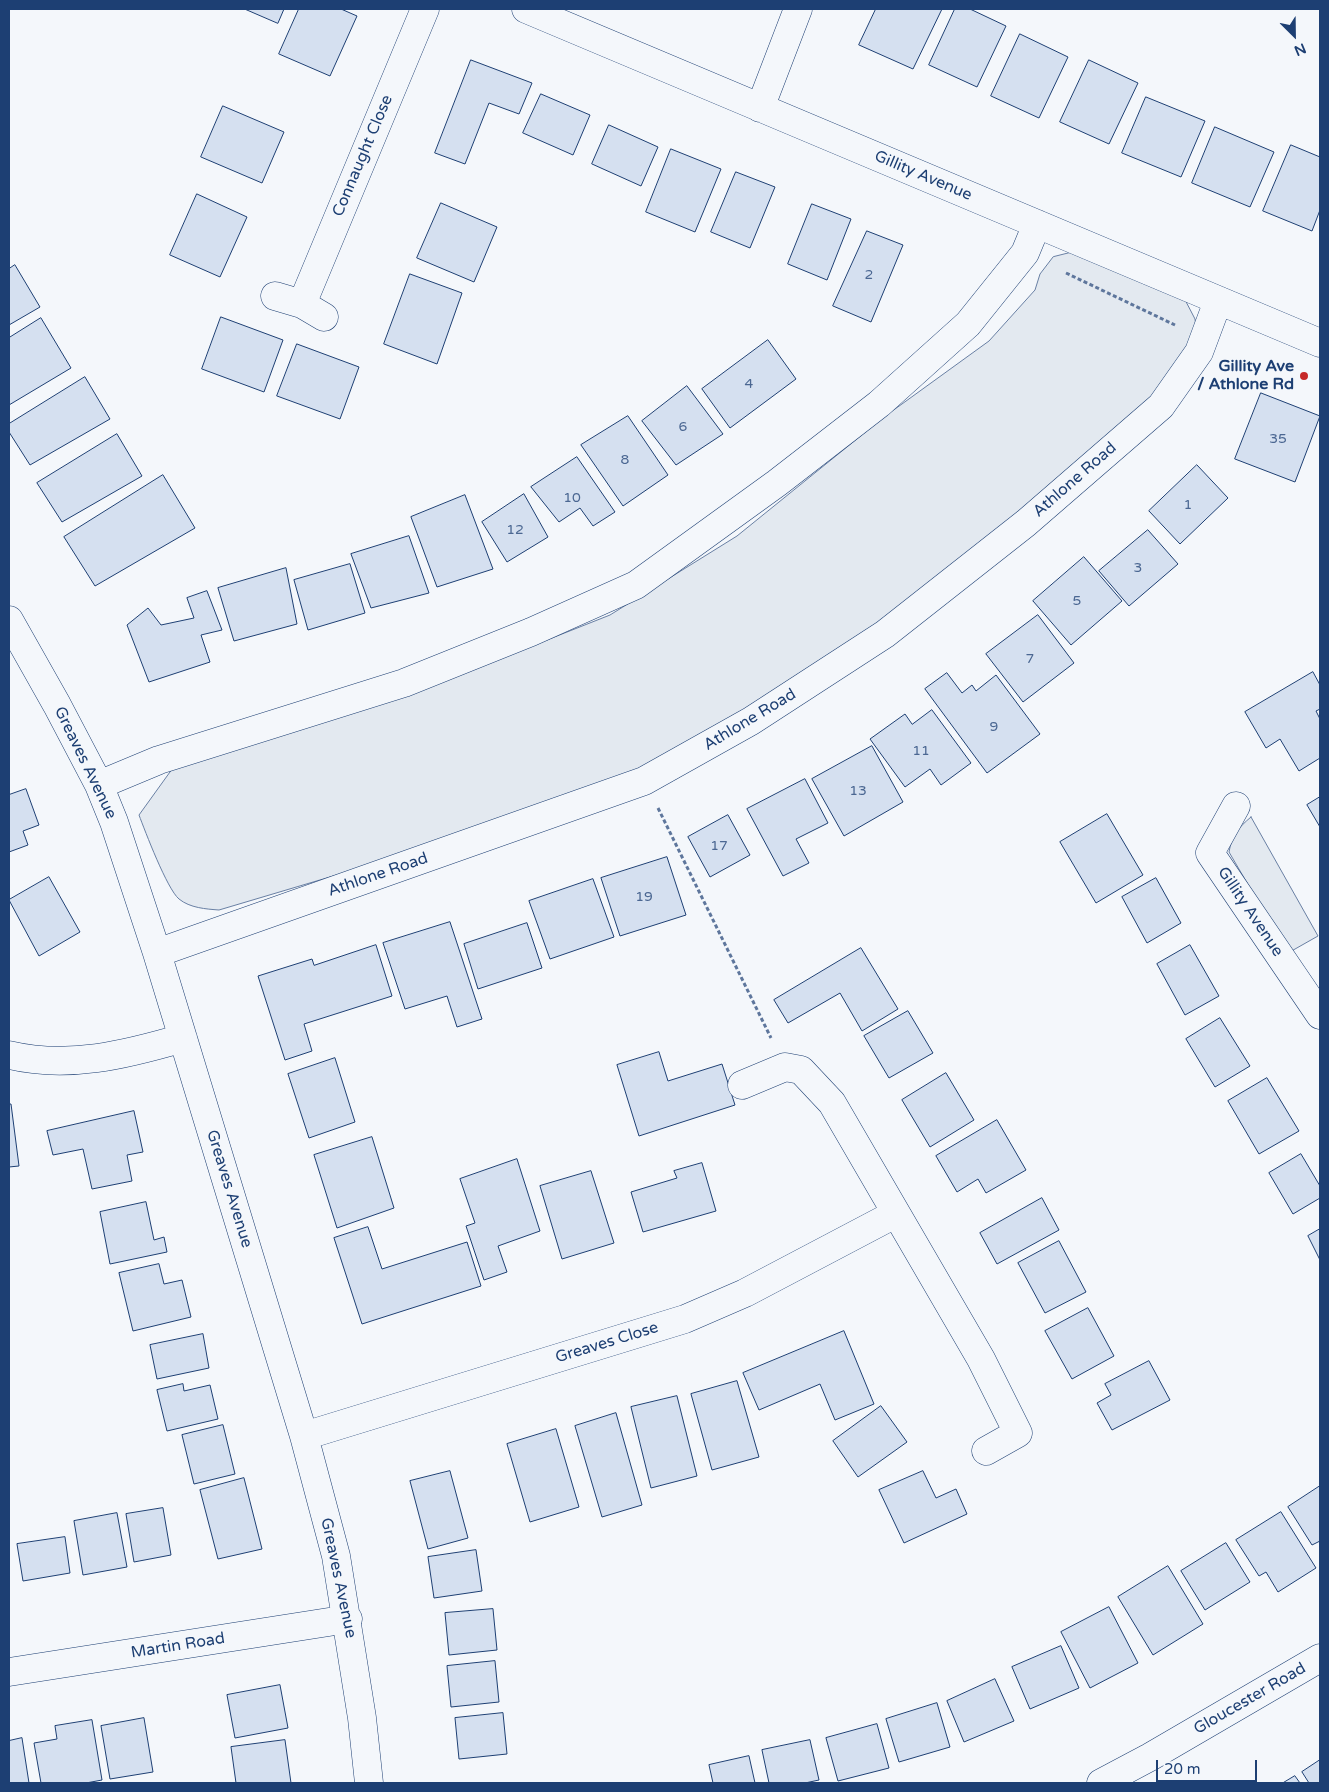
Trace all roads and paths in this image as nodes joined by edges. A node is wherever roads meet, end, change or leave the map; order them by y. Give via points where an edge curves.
1 (425, 9) edge
2 (526, 9) edge
3 (798, 9) edge
4 (760, 108) junction
5 (1037, 224) junction
6 (1025, 253) junction
7 (275, 296) dead end
8 (1218, 301) junction
9 (1205, 340) junction
10 (1320, 342) edge
11 (9, 620) edge
12 (644, 781) junction
13 (99, 785) junction
14 (1236, 806) dead end
15 (157, 953) junction
16 (1320, 1013) edge
17 (183, 1038) junction
18 (9, 1055) edge
19 (785, 1068) junction
20 (742, 1085) dead end
21 (895, 1214) junction
22 (304, 1436) junction
23 (986, 1451) dead end
24 (348, 1619) junction
25 (1320, 1658) edge
26 (9, 1672) edge
27 (369, 1783) edge
28 (1101, 1783) edge

1 - 7 street, Connaught Close via 313,310
2 - 4 street, Gillity Avenue
3 - 4 street
4 - 5 street, Gillity Avenue
5 - 6 street
5 - 8 street, Gillity Avenue
6 - 9 path
6 - 13 street via 968,324 879,404 636,585 404,683 159,760
8 - 9 street, Athlone Road
8 - 10 street, Gillity Avenue
9 - 12 street, Athlone Road via 1161,406 1026,523 885,634 751,721
11 - 13 street, Greaves Avenue
12 - 15 street, Athlone Road
12 - 19 path
13 - 15 street, Greaves Avenue
14 - 16 street, Gillity Avenue via 1210,853
15 - 17 street, Greaves Avenue
17 - 18 street via 91,1060 58,1062
17 - 22 street, Greaves Avenue
19 - 20 street
19 - 21 street via 801,1070 832,1103
21 - 22 street, Greaves Close via 745,1292 685,1319
21 - 23 street via 981,1359 1018,1433
22 - 24 street, Greaves Avenue via 336,1556
24 - 26 street, Martin Road
24 - 27 street, Greaves Avenue
25 - 28 street, Gloucester Road

